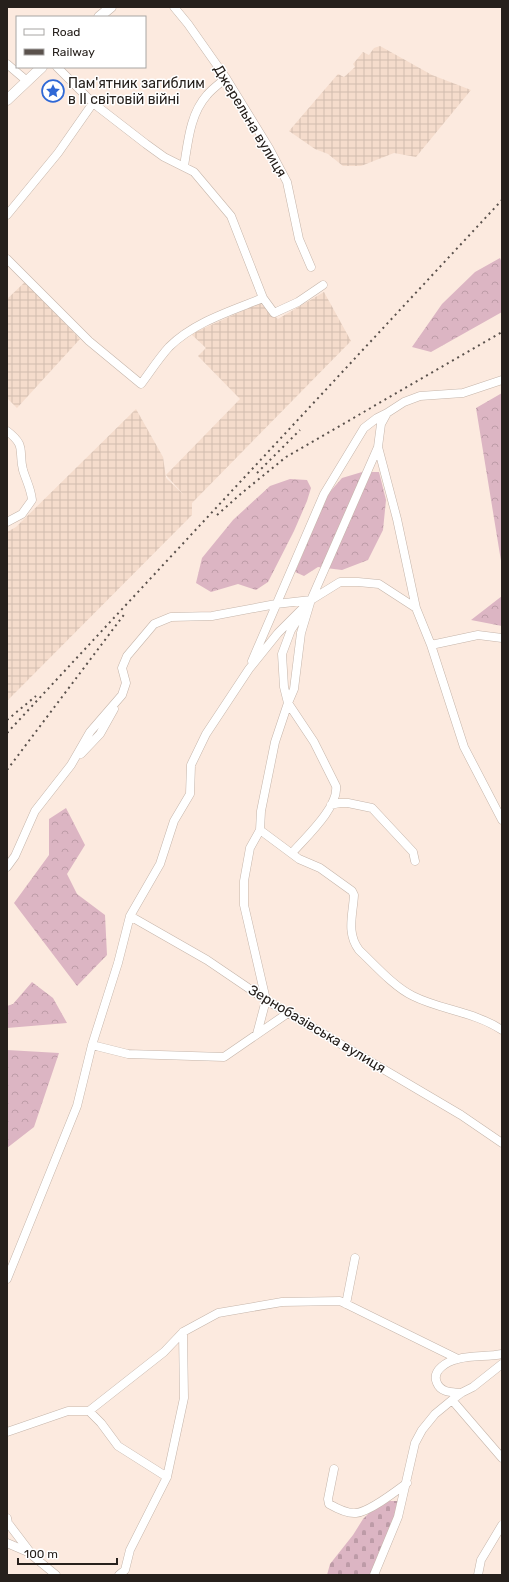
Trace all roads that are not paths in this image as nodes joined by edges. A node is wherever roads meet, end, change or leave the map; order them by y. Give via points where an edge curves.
1 (111, 7) edge
2 (174, 7) edge
3 (100, 16) edge
4 (7, 64) edge
5 (41, 68) edge
6 (58, 68) edge
7 (226, 78) junction
8 (27, 81) junction
9 (7, 100) edge
10 (93, 103) junction
11 (184, 166) junction
12 (7, 214) edge
13 (7, 259) edge
14 (311, 267) dead end
15 (323, 285) dead end
16 (263, 298) junction
17 (502, 380) edge
18 (387, 413) junction
19 (7, 432) edge
20 (378, 448) junction
21 (7, 522) edge
22 (311, 600) junction
23 (276, 604) junction
24 (416, 608) junction
25 (502, 638) edge
26 (431, 645) junction
27 (249, 669) junction
28 (288, 703) junction
29 (331, 805) junction
30 (502, 820) edge
31 (260, 830) junction
32 (292, 853) junction
33 (415, 861) dead end
34 (7, 866) edge
35 (130, 916) junction
36 (266, 1000) junction
37 (288, 1013) junction
38 (502, 1030) edge
39 (257, 1034) junction
40 (92, 1045) junction
41 (502, 1143) edge
42 (355, 1258) dead end
43 (7, 1279) edge
44 (346, 1304) junction
45 (183, 1332) junction
46 (502, 1354) edge
47 (458, 1359) junction
48 (502, 1364) edge
49 (461, 1393) junction
50 (452, 1400) junction
51 (89, 1411) junction
52 (7, 1432) edge
53 (502, 1458) edge
54 (334, 1469) dead end
55 (167, 1477) junction
56 (406, 1483) junction
57 (7, 1518) edge
58 (502, 1525) edge
59 (7, 1543) edge
60 (33, 1556) junction
61 (56, 1575) edge
62 (119, 1575) edge
63 (374, 1575) edge
64 (478, 1575) edge

1 - 3 main road
2 - 7 street, Джерельна вулиця
4 - 8 street
5 - 8 main road
6 - 10 street
7 - 11 street via 207,95 198,108 192,122
7 - 14 street, Джерельна вулиця via 287,182 299,239
8 - 9 main road
10 - 11 street via 164,157
10 - 12 street via 58,153
11 - 16 street via 194,172 231,216
13 - 16 street via 89,341 141,384 169,347 184,335 219,316
15 - 16 street via 274,314
17 - 18 street via 463,393 420,396
18 - 20 street via 381,424
18 - 23 street via 364,428 324,494
19 - 21 street via 17,438 32,500 22,514
20 - 22 street
20 - 24 street
22 - 23 street
22 - 24 street via 340,582 358,582 379,584
22 - 27 street via 278,633
22 - 28 street via 301,633 294,689
22 - 28 street via 291,630 282,654 284,687
23 - 27 street
23 - 34 street via 212,616 171,617 154,624 127,656 122,668 126,683 122,695 90,732 71,765 35,811 15,856
24 - 26 street
25 - 26 street via 478,635
26 - 30 street via 464,747
27 - 35 street via 206,734 191,765 190,794 174,821 160,864
28 - 29 street via 314,742 336,786 337,792
28 - 31 street via 275,742 261,811
29 - 32 street
29 - 33 street via 348,803 372,808 414,852
31 - 32 street
31 - 36 street via 250,848 244,881 244,905
32 - 38 street via 320,868 352,891 354,895 351,932 354,943 400,987 420,999 475,1017
35 - 36 street, Зернобазівська вулиця via 207,960
35 - 40 street
36 - 37 street, Зернобазівська вулиця
36 - 39 street
37 - 39 street
37 - 41 street, Зернобазівська вулиця via 462,1115
39 - 40 street via 224,1057 128,1054
40 - 43 street via 78,1106
42 - 44 street
44 - 45 street via 340,1301 282,1302 218,1313
44 - 47 street
45 - 51 street via 164,1352
45 - 55 street via 184,1398
46 - 47 street
47 - 49 street via 441,1367 435,1377 437,1385 444,1390
48 - 49 street via 474,1387
49 - 50 street
50 - 53 street
50 - 56 street via 435,1414 422,1430 415,1443
51 - 52 street via 68,1412
51 - 55 street via 102,1423 118,1446
54 - 56 street via 329,1504 354,1514 385,1499
55 - 62 street via 130,1550 125,1570
56 - 63 street via 398,1517
57 - 60 street
58 - 64 street via 481,1560
59 - 60 street
60 - 61 street

